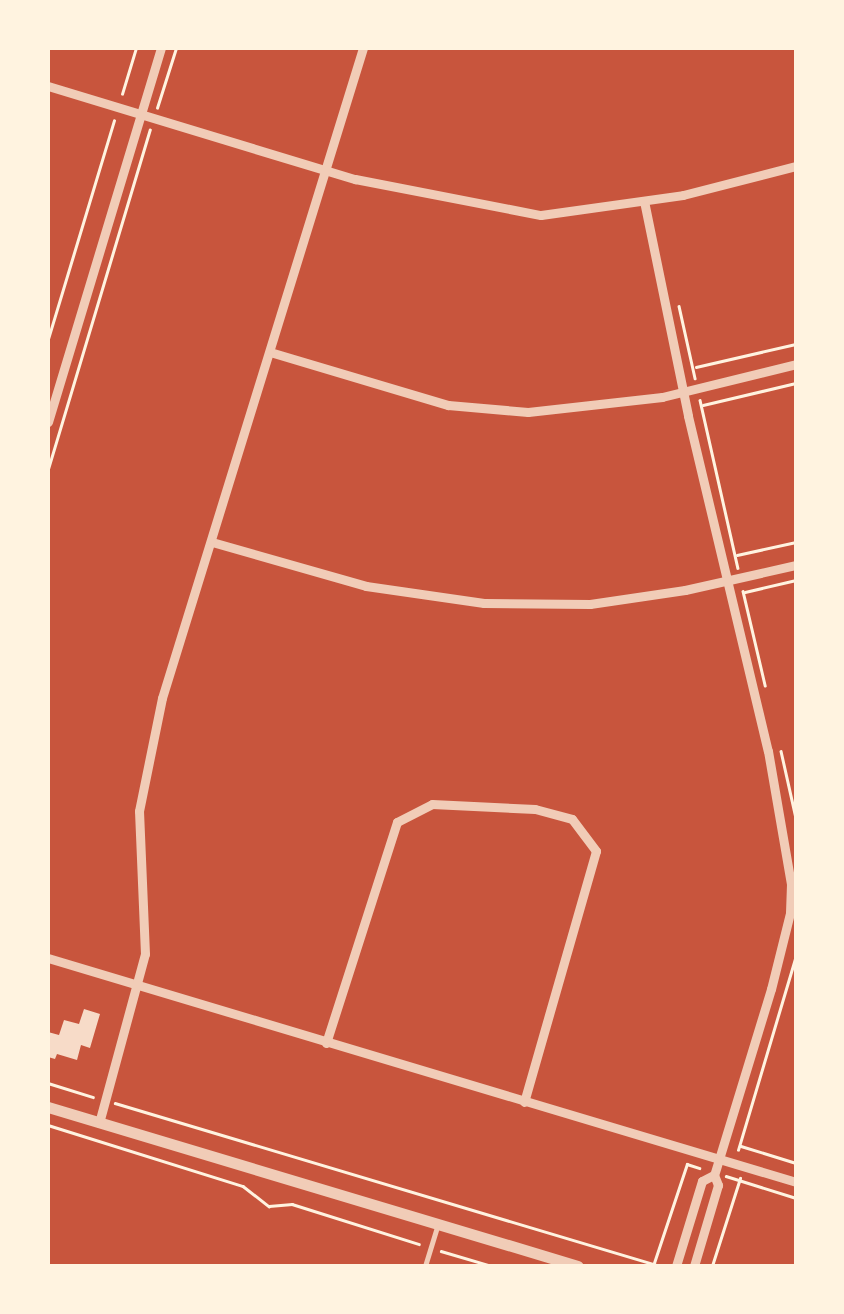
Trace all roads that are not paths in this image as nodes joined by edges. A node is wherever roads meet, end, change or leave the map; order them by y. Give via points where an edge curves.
1 (161, 48) edge
2 (363, 48) edge
3 (48, 86) edge
4 (140, 115) junction
5 (796, 166) edge
6 (326, 170) junction
7 (644, 201) junction
8 (270, 352) junction
9 (796, 364) edge
10 (683, 392) junction
11 (48, 422) edge
12 (212, 542) junction
13 (796, 564) edge
14 (729, 580) junction
15 (48, 958) edge
16 (137, 987) junction
17 (326, 1043) junction
18 (524, 1102) junction
19 (48, 1107) edge
20 (100, 1123) junction
21 (718, 1160) junction
22 (714, 1174) junction
23 (796, 1182) edge
24 (438, 1224) junction
25 (425, 1266) edge
26 (578, 1266) edge
27 (676, 1266) edge
28 (694, 1266) edge

1 - 4 street
2 - 6 street
3 - 4 street
4 - 6 street
4 - 11 street
5 - 7 street
6 - 7 street via 541,215
6 - 8 street
7 - 10 street
8 - 10 street via 448,405 528,412
8 - 12 street
9 - 10 street
10 - 14 street
12 - 14 street via 366,586 484,603 590,604
12 - 16 street via 162,698 139,811 145,954
13 - 14 street
14 - 21 street via 791,884 772,988
15 - 16 street
16 - 17 street
16 - 20 street
17 - 18 street
17 - 18 street via 397,822 432,804 535,808 572,819 596,851
18 - 21 street
19 - 20 street
20 - 24 street
21 - 22 street
21 - 23 street
22 - 27 street via 702,1181
22 - 28 street via 718,1185
24 - 25 lane
24 - 26 street

